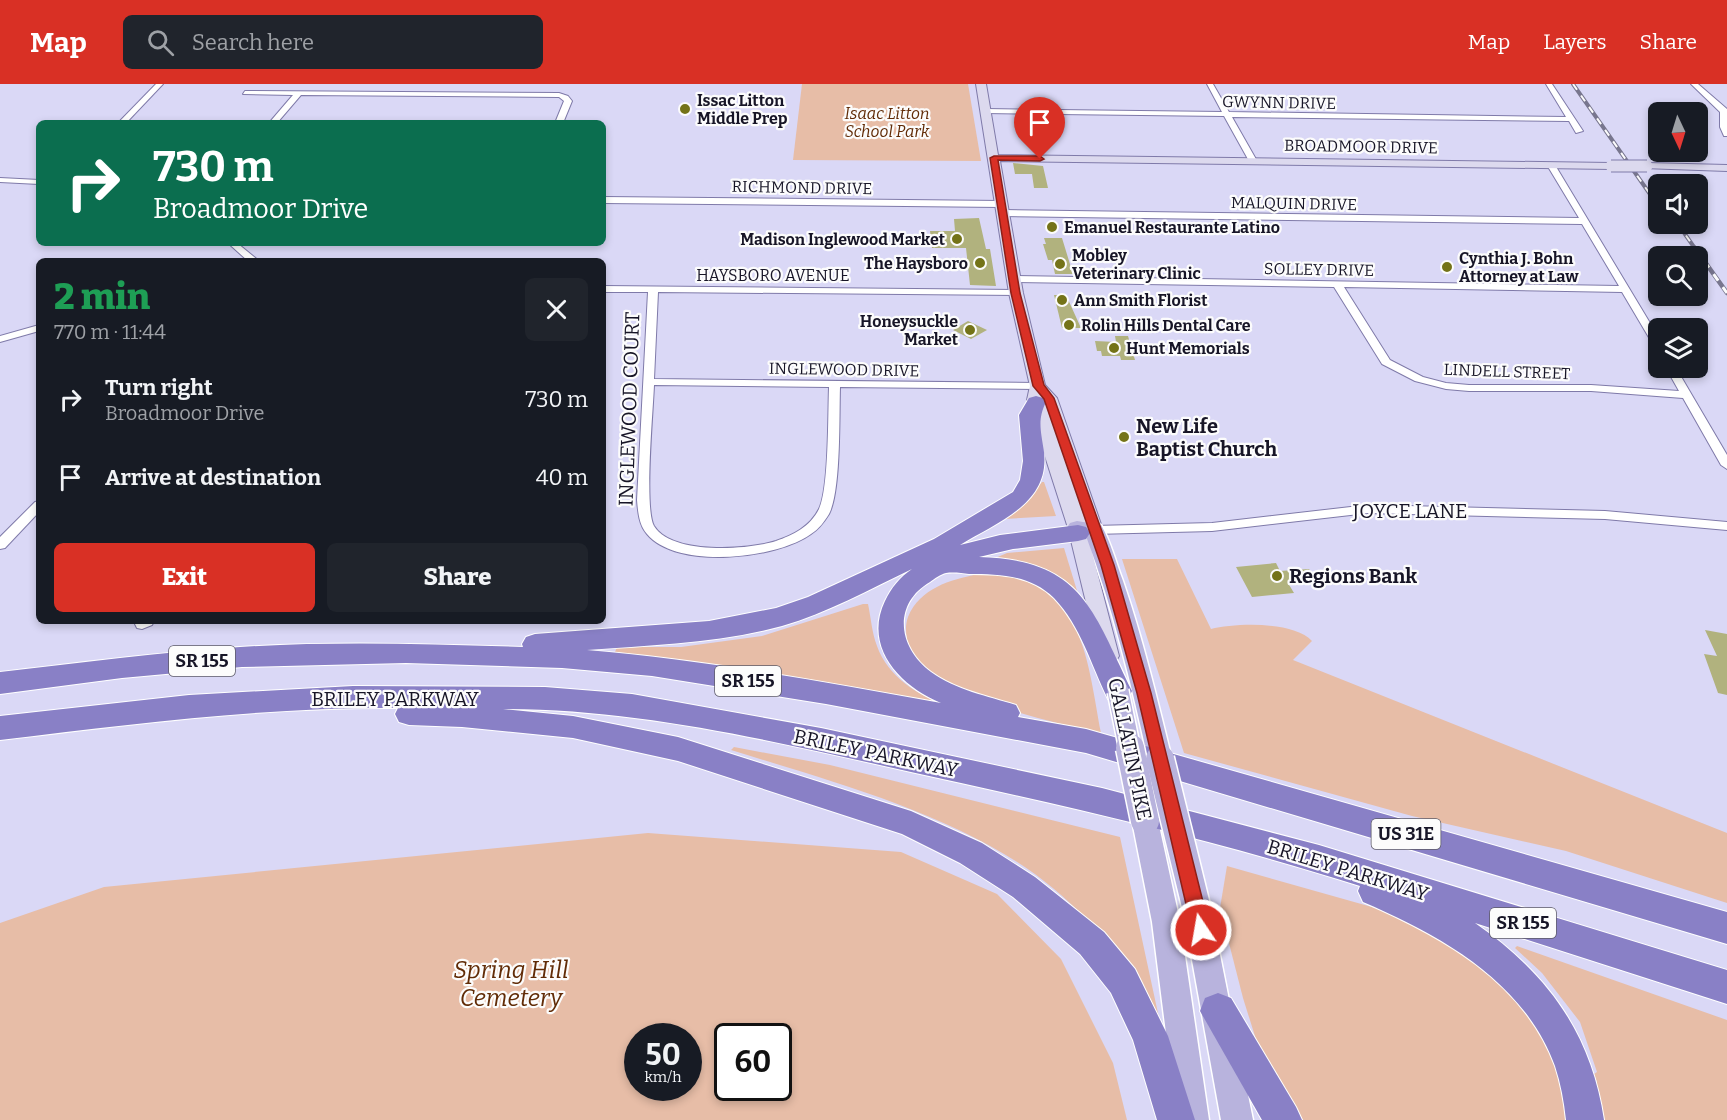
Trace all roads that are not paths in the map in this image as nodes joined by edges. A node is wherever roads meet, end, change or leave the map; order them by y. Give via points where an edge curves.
1 (160, 84) edge
2 (981, 84) edge
3 (1210, 84) edge
4 (1549, 84) edge
5 (1694, 84) edge
6 (509, 85) edge
7 (245, 93) dead end
8 (299, 93) junction
9 (501, 95) junction
10 (985, 111) junction
11 (1227, 114) junction
12 (1572, 119) junction
13 (125, 120) edge
14 (275, 120) edge
15 (560, 120) edge
16 (1578, 131) dead end
17 (1727, 134) edge
18 (994, 158) junction
19 (1253, 161) junction
20 (1551, 165) junction
21 (1727, 168) edge
22 (0, 180) edge
23 (36, 182) edge
24 (606, 200) edge
25 (1002, 209) junction
26 (1585, 222) junction
27 (236, 246) edge
28 (250, 258) edge
29 (1337, 284) junction
30 (1014, 286) junction
31 (606, 289) edge
32 (1625, 289) junction
33 (653, 290) junction
34 (1648, 328) edge
35 (36, 329) edge
36 (0, 339) edge
37 (1677, 378) edge
38 (650, 382) junction
39 (835, 383) junction
40 (1037, 394) junction
41 (1687, 395) junction
42 (1727, 465) edge
43 (36, 508) edge
44 (1727, 526) edge
45 (1083, 530) junction
46 (0, 545) edge
47 (944, 555) junction
48 (406, 653) junction
49 (0, 683) edge
50 (1118, 691) junction
51 (189, 705) junction
52 (0, 728) edge
53 (1086, 741) junction
54 (1319, 859) junction
55 (1727, 928) edge
56 (1727, 987) edge
57 (1218, 1011) junction
58 (1176, 1120) edge
59 (1193, 1120) edge
60 (1237, 1120) edge
61 (1283, 1120) edge
62 (1585, 1120) edge

1 - 13 street
2 - 10 main road, GALLATIN PIKE
3 - 11 street
4 - 12 street
5 - 17 street via 1724,111
6 - 9 street
7 - 8 street
8 - 9 street
8 - 14 street
9 - 15 street via 566,97
10 - 11 street, GWYNN DRIVE
10 - 18 main road, GALLATIN PIKE
11 - 12 street, GWYNN DRIVE
11 - 19 street
12 - 16 street
18 - 19 main road, BROADMOOR DRIVE
18 - 25 main road, GALLATIN PIKE
19 - 20 main road, BROADMOOR DRIVE
20 - 21 main road, BROADMOOR DRIVE, bridge
20 - 26 street
22 - 23 street
24 - 25 street, RICHMOND DRIVE
25 - 26 street, MALQUIN DRIVE
25 - 30 main road, GALLATIN PIKE
26 - 32 street
27 - 28 street
29 - 30 street, SOLLEY DRIVE
29 - 32 street, SOLLEY DRIVE
29 - 41 street, LINDELL STREET via 1386,362 1419,379 1469,388 1591,388
30 - 33 street, HAYSBORO AVENUE
30 - 40 main road, GALLATIN PIKE
31 - 33 street, HAYSBORO AVENUE
32 - 34 street
33 - 38 street, INGLEWOOD COURT
35 - 36 street
37 - 41 street
38 - 39 street, INGLEWOOD DRIVE
38 - 39 street, INGLEWOOD COURT via 644,518 652,533 668,543 694,551 717,552 770,548 809,530 821,517 829,500
39 - 40 street, INGLEWOOD DRIVE
40 - 45 main road, GALLATIN PIKE
40 - 47 highway via 1029,415 1034,460 1031,480 1021,497
41 - 42 street
43 - 46 street
44 - 45 street, JOYCE LANE via 1605,515 1368,509 1212,527
45 - 47 highway
45 - 50 main road, GALLATIN PIKE
45 - 57 main road, GALLATIN PIKE, bridge via 1108,565 1144,693
47 - 48 highway via 780,616 709,632
47 - 50 highway via 1033,573 1058,587 1076,607
47 - 53 highway via 911,581 893,605 890,637 904,666 937,689
48 - 49 highway, SR 155 via 242,657
48 - 53 highway, SR 155 via 562,658 652,666 826,693
50 - 59 main road, GALLATIN PIKE, bridge via 1166,922
51 - 52 highway, BRILEY PARKWAY / SR 155
51 - 54 highway, BRILEY PARKWAY / SR 155 via 353,697 545,698 632,705 821,740 1102,801
51 - 58 highway via 462,716 573,727 678,749 911,824 971,853 1024,887 1092,943 1123,981 1150,1036
53 - 55 highway, US 31E
54 - 56 highway, BRILEY PARKWAY / SR 155
54 - 62 highway via 1361,885 1464,935 1526,988 1567,1049 1579,1082
57 - 60 main road, GALLATIN PIKE
57 - 61 highway

